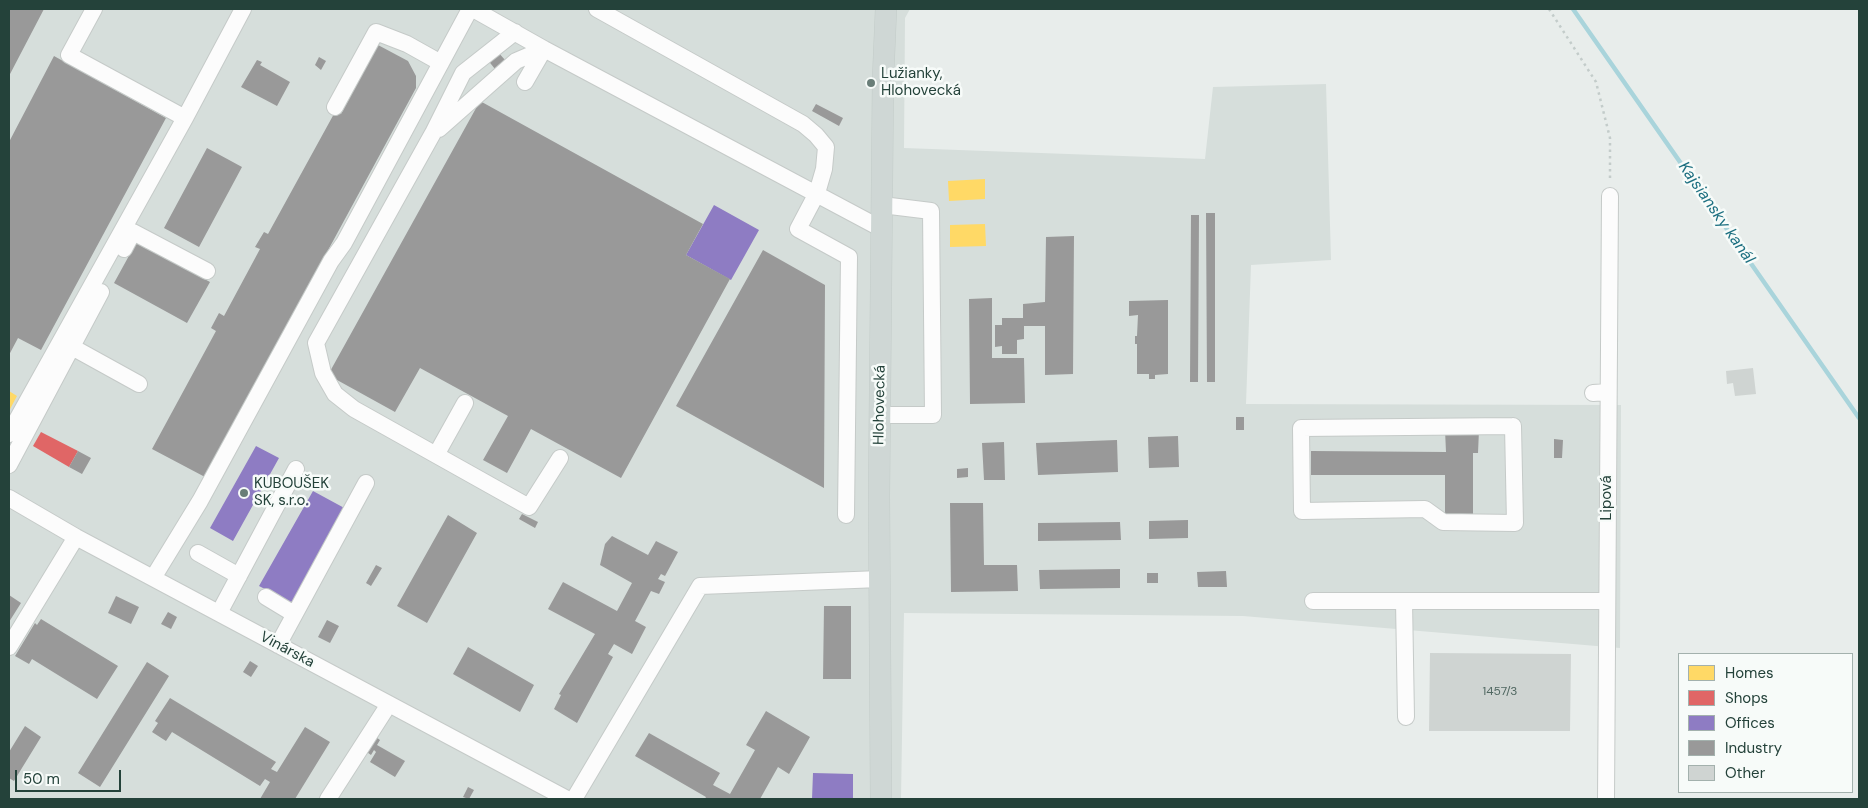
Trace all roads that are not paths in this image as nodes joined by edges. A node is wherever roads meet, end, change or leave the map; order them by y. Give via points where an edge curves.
1 (94, 9) edge
2 (243, 9) edge
3 (472, 9) edge
4 (597, 9) edge
5 (886, 9) edge
6 (515, 32) junction
7 (544, 49) junction
8 (441, 63) junction
9 (525, 82) dead end
10 (335, 107) dead end
11 (185, 118) junction
12 (433, 133) junction
13 (817, 193) junction
14 (1610, 196) road end
15 (882, 205) junction
16 (882, 229) junction
17 (207, 271) dead end
18 (72, 347) junction
19 (139, 384) dead end
20 (465, 403) dead end
21 (880, 414) junction
22 (9, 434) edge
23 (436, 455) junction
24 (560, 458) dead end
25 (9, 465) edge
26 (296, 469) dead end
27 (366, 484) dead end
28 (9, 498) edge
29 (1425, 509) joint
30 (846, 515) dead end
31 (76, 537) junction
32 (198, 553) dead end
33 (239, 576) junction
34 (153, 578) junction
35 (880, 579) junction
36 (266, 597) dead end
37 (1313, 601) dead end
38 (1404, 601) junction
39 (1607, 601) junction
40 (219, 613) junction
41 (294, 614) junction
42 (278, 644) junction
43 (9, 647) edge
44 (389, 704) junction
45 (1406, 717) dead end
46 (328, 799) edge
47 (567, 799) edge
48 (574, 799) edge
49 (881, 799) edge
50 (1606, 799) edge

1 - 11 street via 69,55
2 - 11 street
3 - 6 street
3 - 8 street
4 - 13 street via 816,134 826,147
5 - 15 main road, Hlohovecká
6 - 7 street
6 - 12 street via 463,73
7 - 9 street
7 - 12 street via 516,62
7 - 13 street
8 - 10 street via 407,44 376,32
8 - 34 street via 200,501
11 - 22 street
12 - 23 street via 316,343 322,373 335,394 354,409
13 - 16 street
13 - 30 street via 798,229 849,257
14 - 39 street, Lipová via 1600,393
15 - 16 main road, Hlohovecká
15 - 21 street via 931,211 933,415
16 - 21 main road, Hlohovecká
17 - 18 street via 133,232
18 - 19 street
18 - 25 street
20 - 23 street
21 - 35 main road, Hlohovecká
23 - 24 street via 529,507
26 - 33 street
27 - 41 street
28 - 31 street, Vinárska
29 - 29 street via 1443,522 1515,523 1513,426 1301,428 1302,511
31 - 34 street, Vinárska
31 - 43 street
32 - 33 street
33 - 40 street
34 - 40 street, Vinárska
35 - 48 street via 700,586
35 - 49 main road, Hlohovecká
36 - 41 street
37 - 38 street
38 - 39 street
38 - 45 street
39 - 50 street, Lipová
40 - 42 street, Vinárska
41 - 42 street
42 - 44 street, Vinárska
44 - 46 street
44 - 47 street, Vinárska

